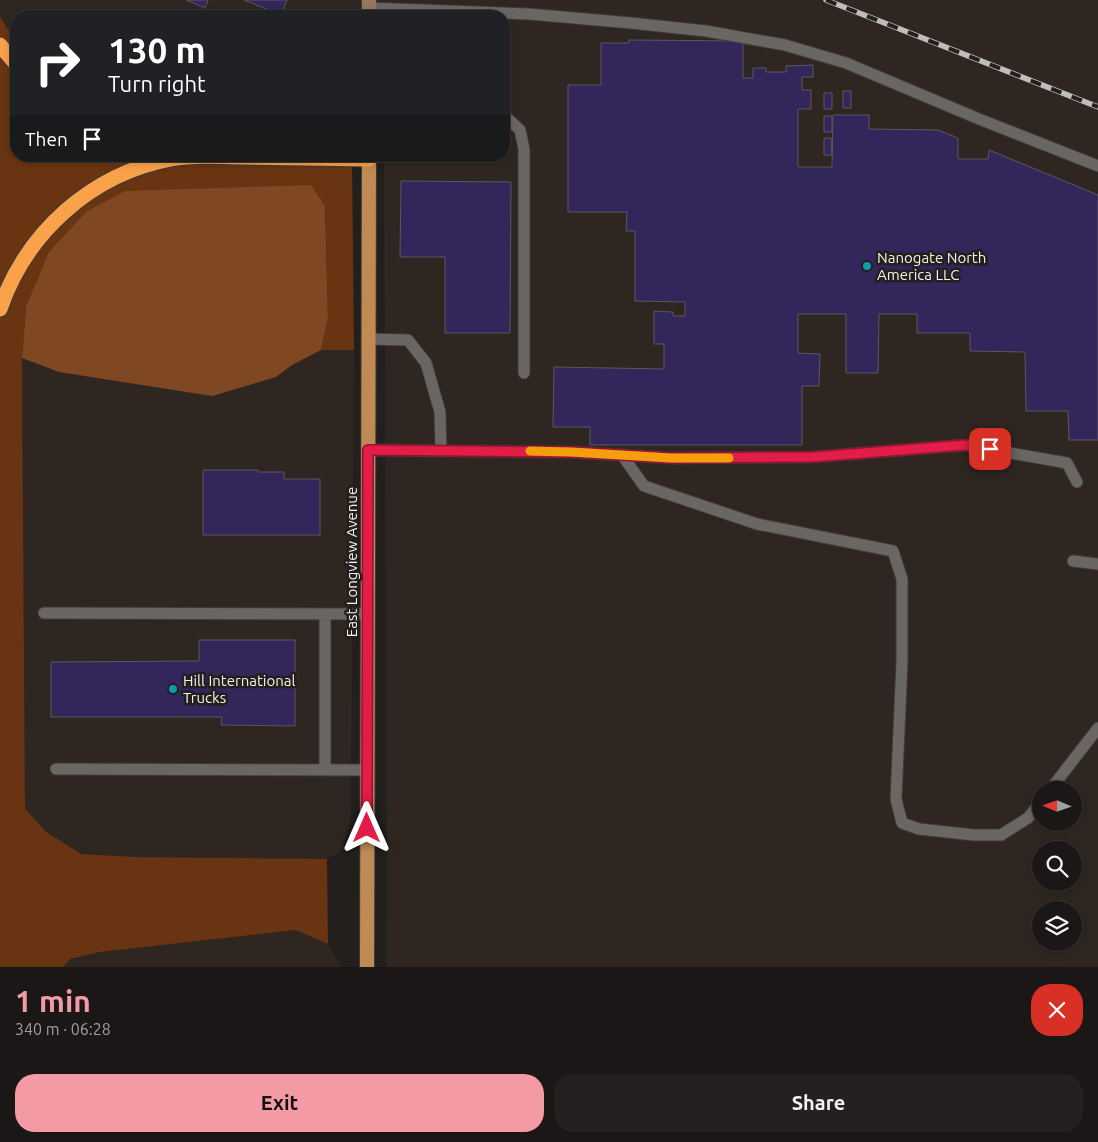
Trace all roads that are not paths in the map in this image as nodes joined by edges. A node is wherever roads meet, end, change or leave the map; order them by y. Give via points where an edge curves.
1 (369, 8) edge
2 (422, 10) edge
3 (510, 13) edge
4 (0, 45) edge
5 (10, 57) edge
6 (510, 121) edge
7 (159, 162) edge
8 (368, 162) edge
9 (1098, 166) edge
10 (0, 309) edge
11 (368, 340) junction
12 (524, 373) dead end
13 (368, 450) junction
14 (441, 451) junction
15 (622, 455) junction
16 (1077, 482) dead end
17 (1072, 560) dead end
18 (1098, 564) edge
19 (44, 613) dead end
20 (326, 614) junction
21 (367, 614) junction
22 (1098, 728) edge
23 (325, 769) junction
24 (56, 770) dead end
25 (367, 770) junction
26 (1057, 781) edge
27 (1032, 813) edge
28 (367, 967) edge

1 - 2 lane
3 - 9 lane via 706,31 785,45 846,63
4 - 5 highway
6 - 12 lane via 520,130 524,149
7 - 10 highway via 116,177 64,210 21,262
8 - 11 main road, East Longview Avenue
11 - 13 main road, East Longview Avenue
11 - 14 lane via 408,340 426,363 440,412
13 - 14 lane
13 - 21 main road, East Longview Avenue
14 - 15 lane
15 - 16 lane via 813,457 965,445 1067,463
15 - 27 lane via 644,486 757,524 893,551 902,578 896,798 902,823 918,829 1001,835
17 - 18 lane
19 - 20 lane
20 - 21 lane
20 - 23 lane
21 - 25 main road, East Longview Avenue
22 - 26 lane
23 - 24 lane
23 - 25 lane
25 - 28 main road, East Longview Avenue

